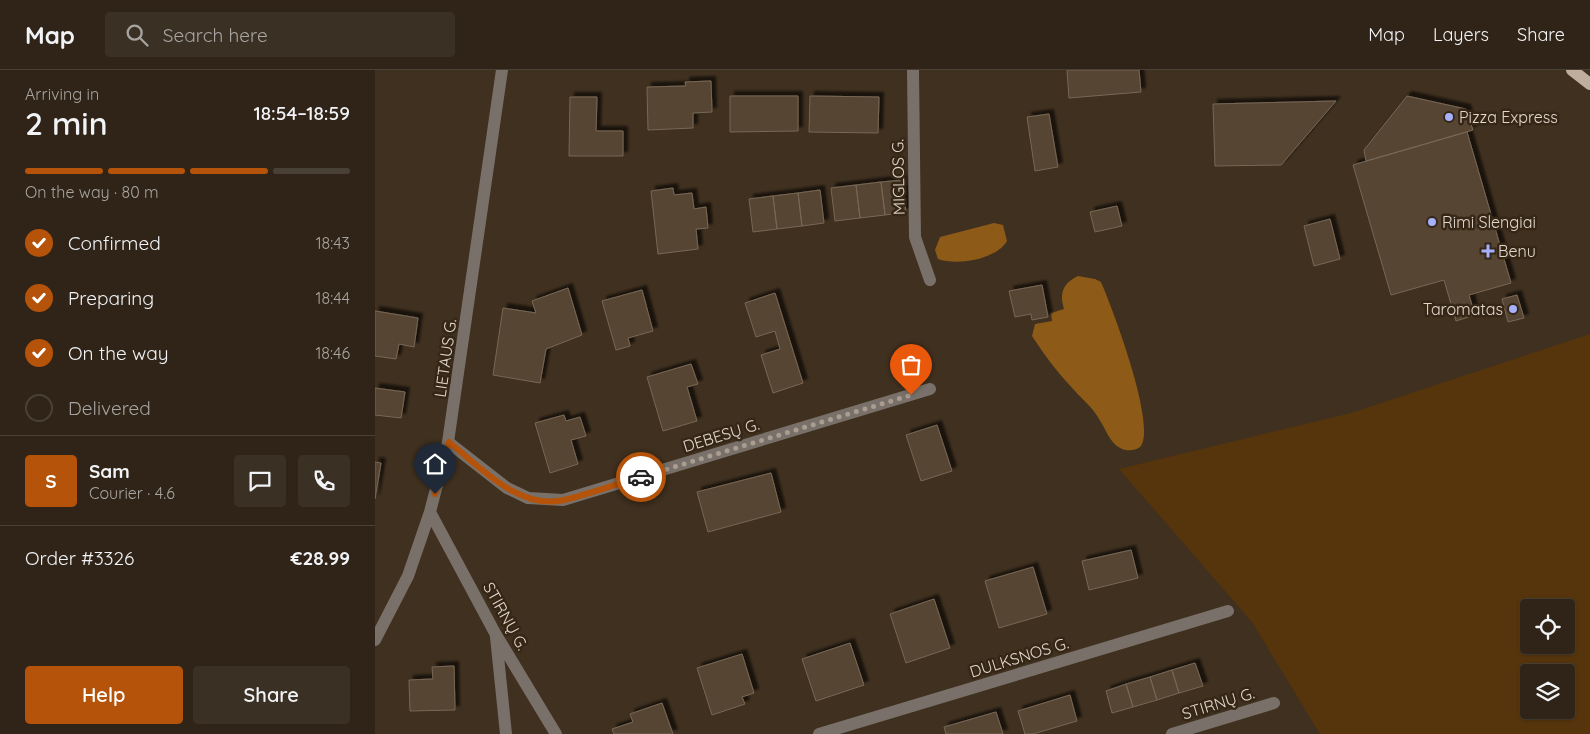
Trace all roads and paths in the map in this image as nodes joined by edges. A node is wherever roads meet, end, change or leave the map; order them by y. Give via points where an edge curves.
1 (502, 70) edge
2 (913, 70) edge
3 (1572, 70) edge
4 (1590, 84) edge
5 (930, 280) dead end
6 (930, 389) dead end
7 (449, 442) junction
8 (430, 512) junction
9 (1228, 611) dead end
10 (495, 633) junction
11 (375, 640) edge
12 (1274, 704) dead end
13 (506, 734) edge
14 (556, 734) edge
15 (819, 734) edge
16 (1172, 734) edge

1 - 7 street, LIETAUS G.
2 - 5 street, MIGLOS G. via 915,236
3 - 4 main road
6 - 7 street, DEBESŲ G. via 563,500 528,498 507,488
7 - 8 street, LIETAUS G.
8 - 10 street, STIRNŲ G.
8 - 11 street, LIETAUS G. via 408,576
9 - 15 street, DULKSNOS G.
10 - 13 street
10 - 14 street, STIRNŲ G.
12 - 16 street, STIRNŲ G.

